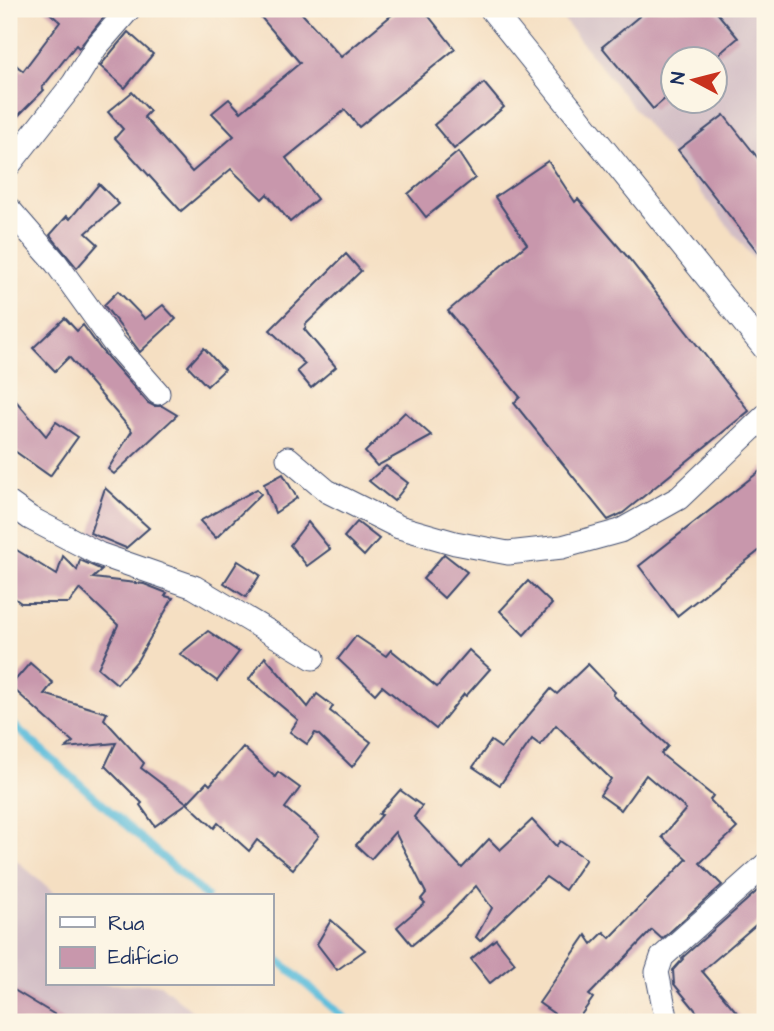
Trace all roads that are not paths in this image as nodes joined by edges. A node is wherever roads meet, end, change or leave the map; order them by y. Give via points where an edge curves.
1 (129, 9) edge
2 (491, 9) edge
3 (9, 165) edge
4 (9, 209) edge
5 (765, 349) edge
6 (159, 393) dead end
7 (765, 416) edge
8 (288, 458) dead end
9 (9, 503) edge
10 (313, 658) dead end
11 (765, 865) edge
12 (667, 1022) edge

1 - 3 street
2 - 5 street
4 - 6 street
7 - 8 street via 679,498 620,531 562,547 508,553 399,527 327,491
9 - 10 street via 99,554 194,587
11 - 12 street via 662,957 657,972

